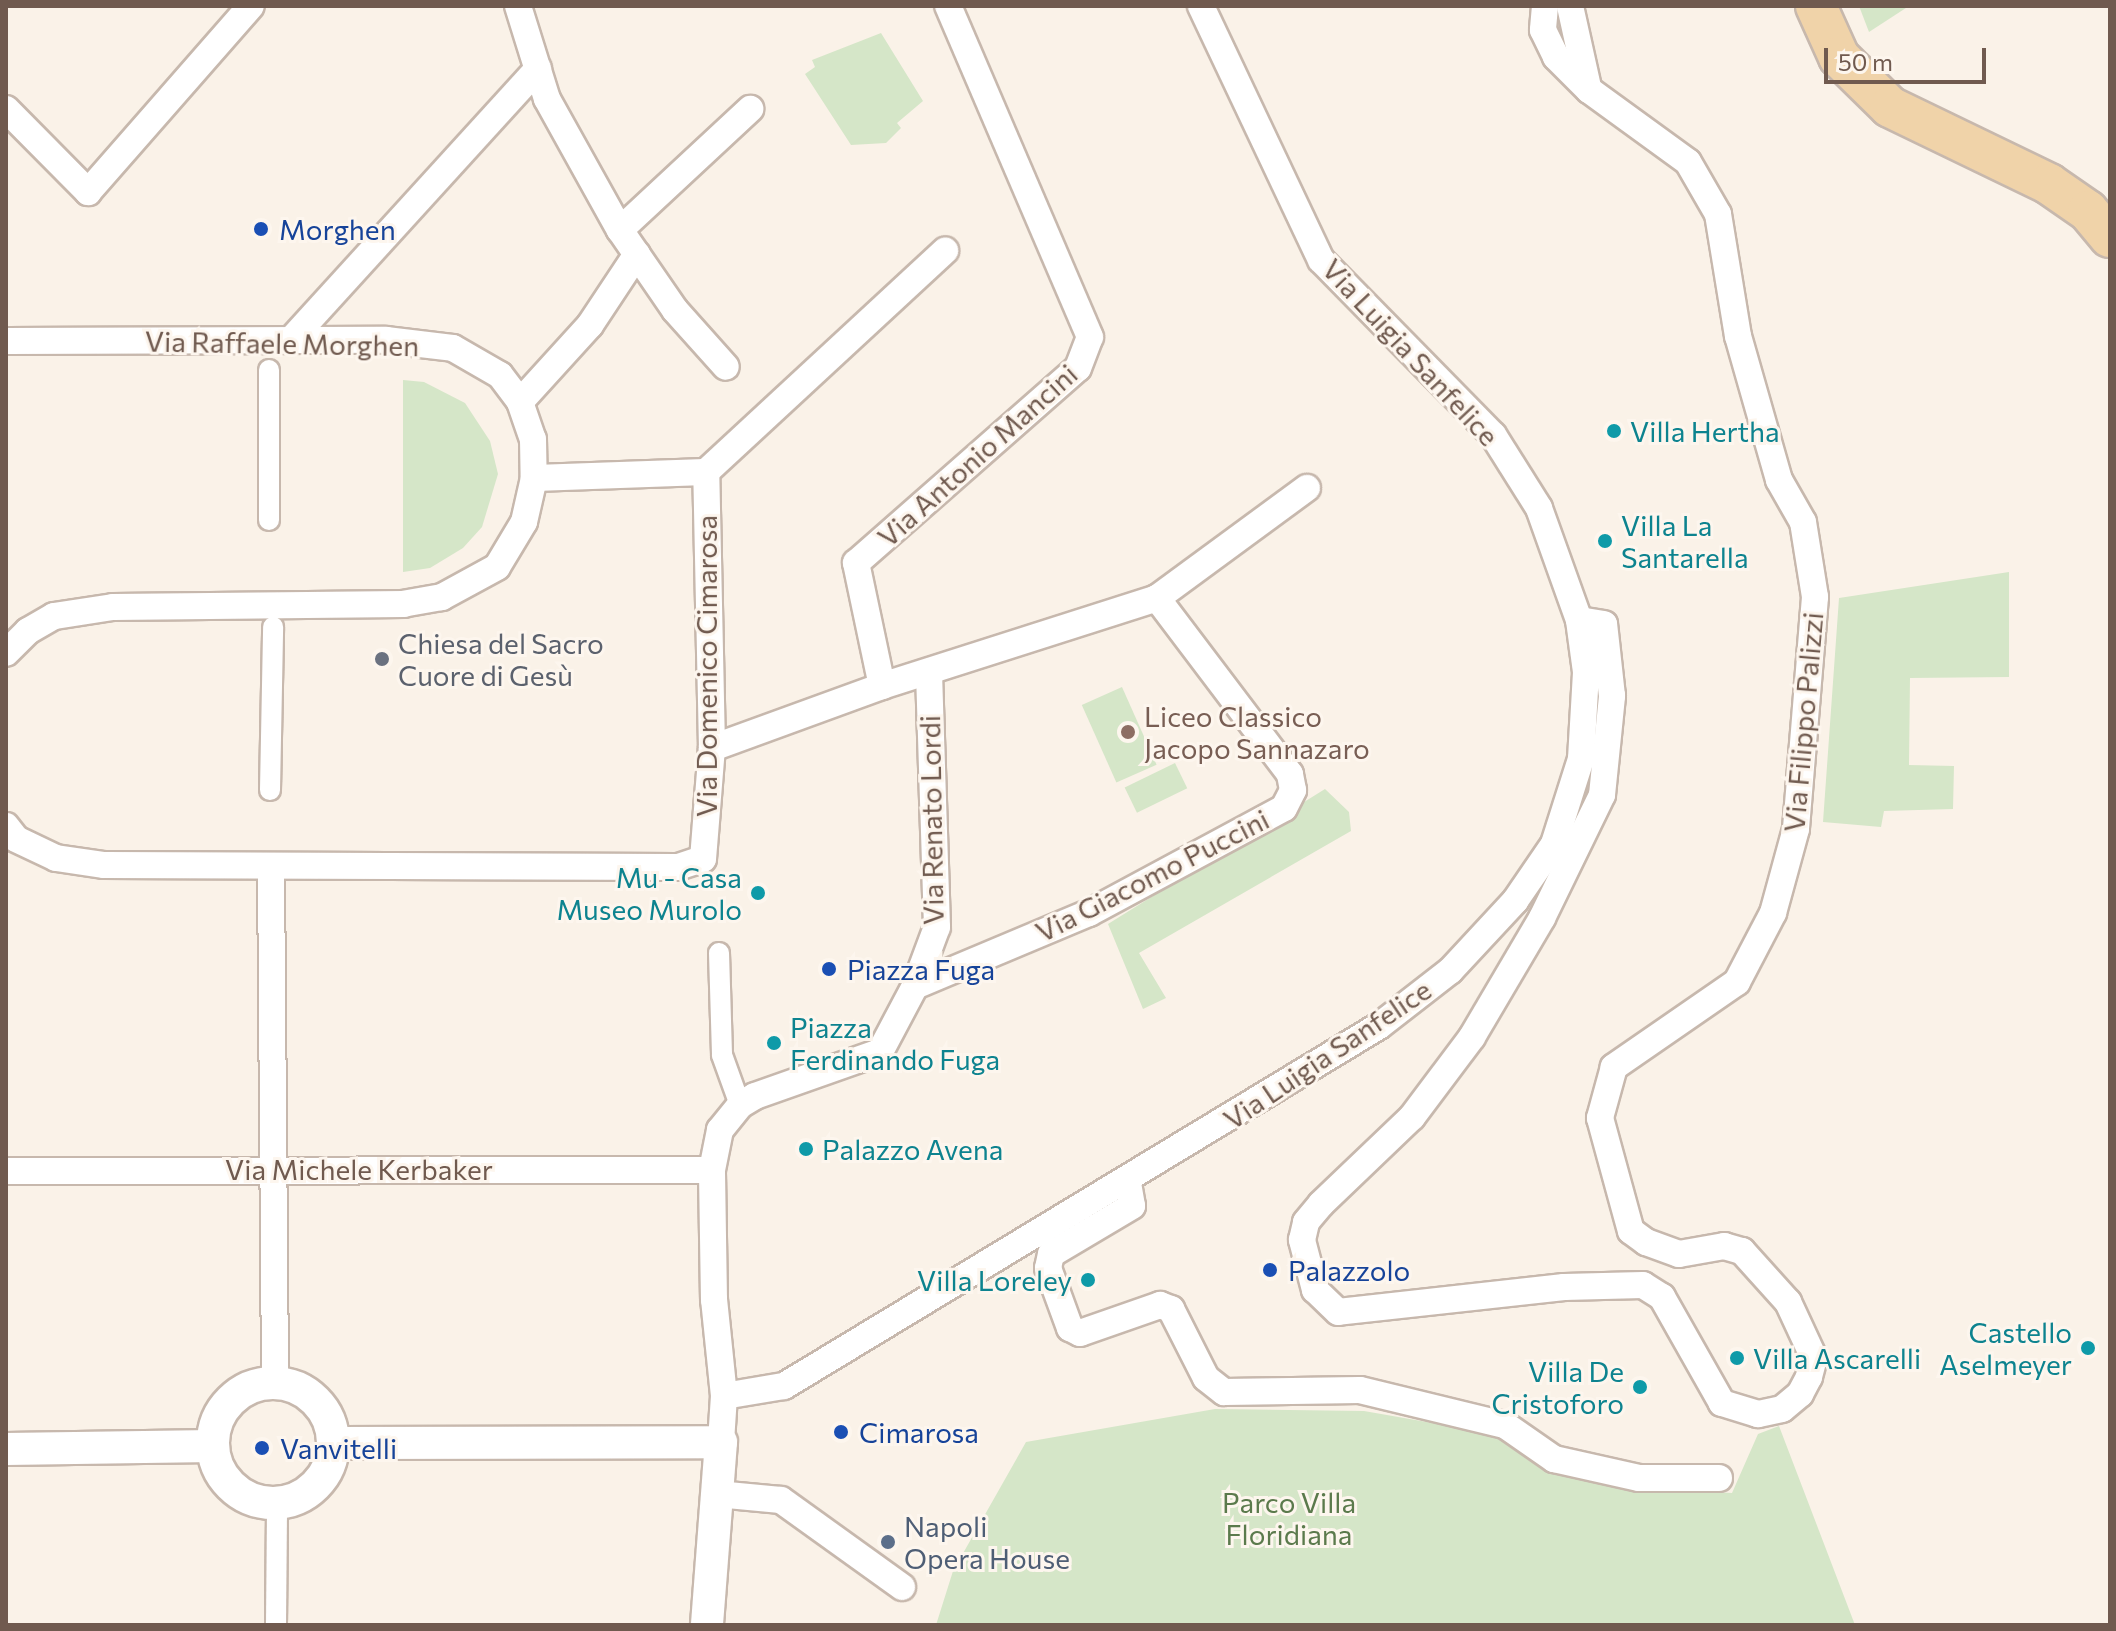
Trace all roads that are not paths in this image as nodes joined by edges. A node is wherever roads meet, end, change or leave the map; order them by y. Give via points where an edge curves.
1 (251, 6) edge
2 (518, 6) edge
3 (948, 6) edge
4 (1201, 6) edge
5 (1545, 6) edge
6 (1570, 6) edge
7 (1816, 6) edge
8 (538, 69) junction
9 (1589, 90) junction
10 (6, 109) edge
11 (750, 109) dead end
12 (620, 230) junction
13 (2110, 237) edge
14 (945, 251) dead end
15 (637, 254) junction
16 (291, 340) junction
17 (6, 341) edge
18 (726, 367) dead end
19 (269, 370) dead end
20 (520, 402) junction
21 (706, 472) junction
22 (534, 478) junction
23 (1307, 488) dead end
24 (269, 520) dead end
25 (1157, 598) junction
26 (1579, 620) junction
27 (273, 627) dead end
28 (6, 653) edge
29 (929, 673) junction
30 (882, 686) junction
31 (712, 748) junction
32 (270, 790) dead end
33 (6, 826) edge
34 (271, 868) junction
35 (722, 954) dead end
36 (915, 986) junction
37 (740, 1105) junction
38 (274, 1169) junction
39 (712, 1170) junction
40 (6, 1171) edge
41 (1128, 1183) junction
42 (275, 1383) junction
43 (724, 1396) junction
44 (721, 1442) junction
45 (333, 1443) junction
46 (213, 1446) junction
47 (6, 1449) edge
48 (1719, 1478) dead end
49 (717, 1494) junction
50 (277, 1503) junction
51 (902, 1587) dead end
52 (276, 1625) edge
53 (707, 1625) edge

1 - 10 street via 88,192
2 - 8 street
3 - 30 street, Via Antonio Mancini via 1090,337 1078,368 856,563
4 - 26 street, Via Luigia Sanfelice via 1321,260 1493,435 1539,508
5 - 9 street, Via Filippo Palizzi via 1543,30 1556,57
6 - 9 street
7 - 13 main road via 1839,57 1882,102 1908,120 2049,184 2088,211
8 - 12 street via 547,99
8 - 16 street
9 - 26 street, Via Filippo Palizzi via 1688,162 1718,214 1738,336 1779,480 1803,522 1815,597 1796,829 1773,913 1737,982 1614,1067 1600,1118 1631,1231 1679,1254 1724,1246 1742,1251 1788,1302 1814,1358 1800,1394 1782,1409 1758,1414 1722,1403 1662,1297 1643,1285 1564,1287 1338,1312 1315,1290 1302,1240 1306,1222 1321,1204 1412,1117 1472,1037 1542,918 1602,795 1612,696 1604,624
11 - 12 street
12 - 15 street
14 - 21 street
15 - 18 street via 675,310
15 - 20 street via 590,325
16 - 17 street, Via Raffaele Morghen
16 - 20 street, Via Raffaele Morghen via 386,340 453,348 500,375
19 - 24 street
20 - 22 street, Via Raffaele Morghen via 533,439
21 - 22 street
21 - 31 street, Via Domenico Cimarosa
22 - 28 street, Via Raffaele Morghen via 524,522 497,567 442,597 404,604 113,607 54,616
23 - 25 street
25 - 29 street
25 - 36 street, Via Giacomo Puccini via 1290,774 1293,790 1284,808 1089,913
26 - 41 street, Via Luigia Sanfelice via 1586,672 1581,759 1554,844 1515,901 1450,971 1379,1026
27 - 32 street
29 - 30 street
29 - 36 street, Via Renato Lordi via 937,927
30 - 31 street
31 - 34 street, Via Domenico Cimarosa via 703,859 678,867
33 - 34 street via 16,839 56,858 104,865
34 - 38 street
35 - 37 street via 722,1055
36 - 37 street, Via Renato Lordi via 880,1052 775,1087
37 - 39 street via 720,1130
38 - 39 street, Via Michele Kerbaker
38 - 40 street, Via Michele Kerbaker
38 - 42 street
39 - 43 street via 714,1300
41 - 43 street, Via Luigia Sanfelice via 784,1386
41 - 48 street via 1132,1206 1051,1254 1048,1268 1070,1328 1080,1333 1160,1305 1171,1309 1206,1378 1224,1392 1360,1390 1505,1425 1554,1459 1639,1478
42 - 45 street via 313,1398 326,1414
42 - 46 street via 238,1395 220,1418
43 - 44 street
44 - 45 street
44 - 49 street
45 - 50 street via 326,1472 313,1488
46 - 47 street
46 - 50 street via 227,1482 250,1497
49 - 51 street via 781,1500
49 - 53 street
50 - 52 street

